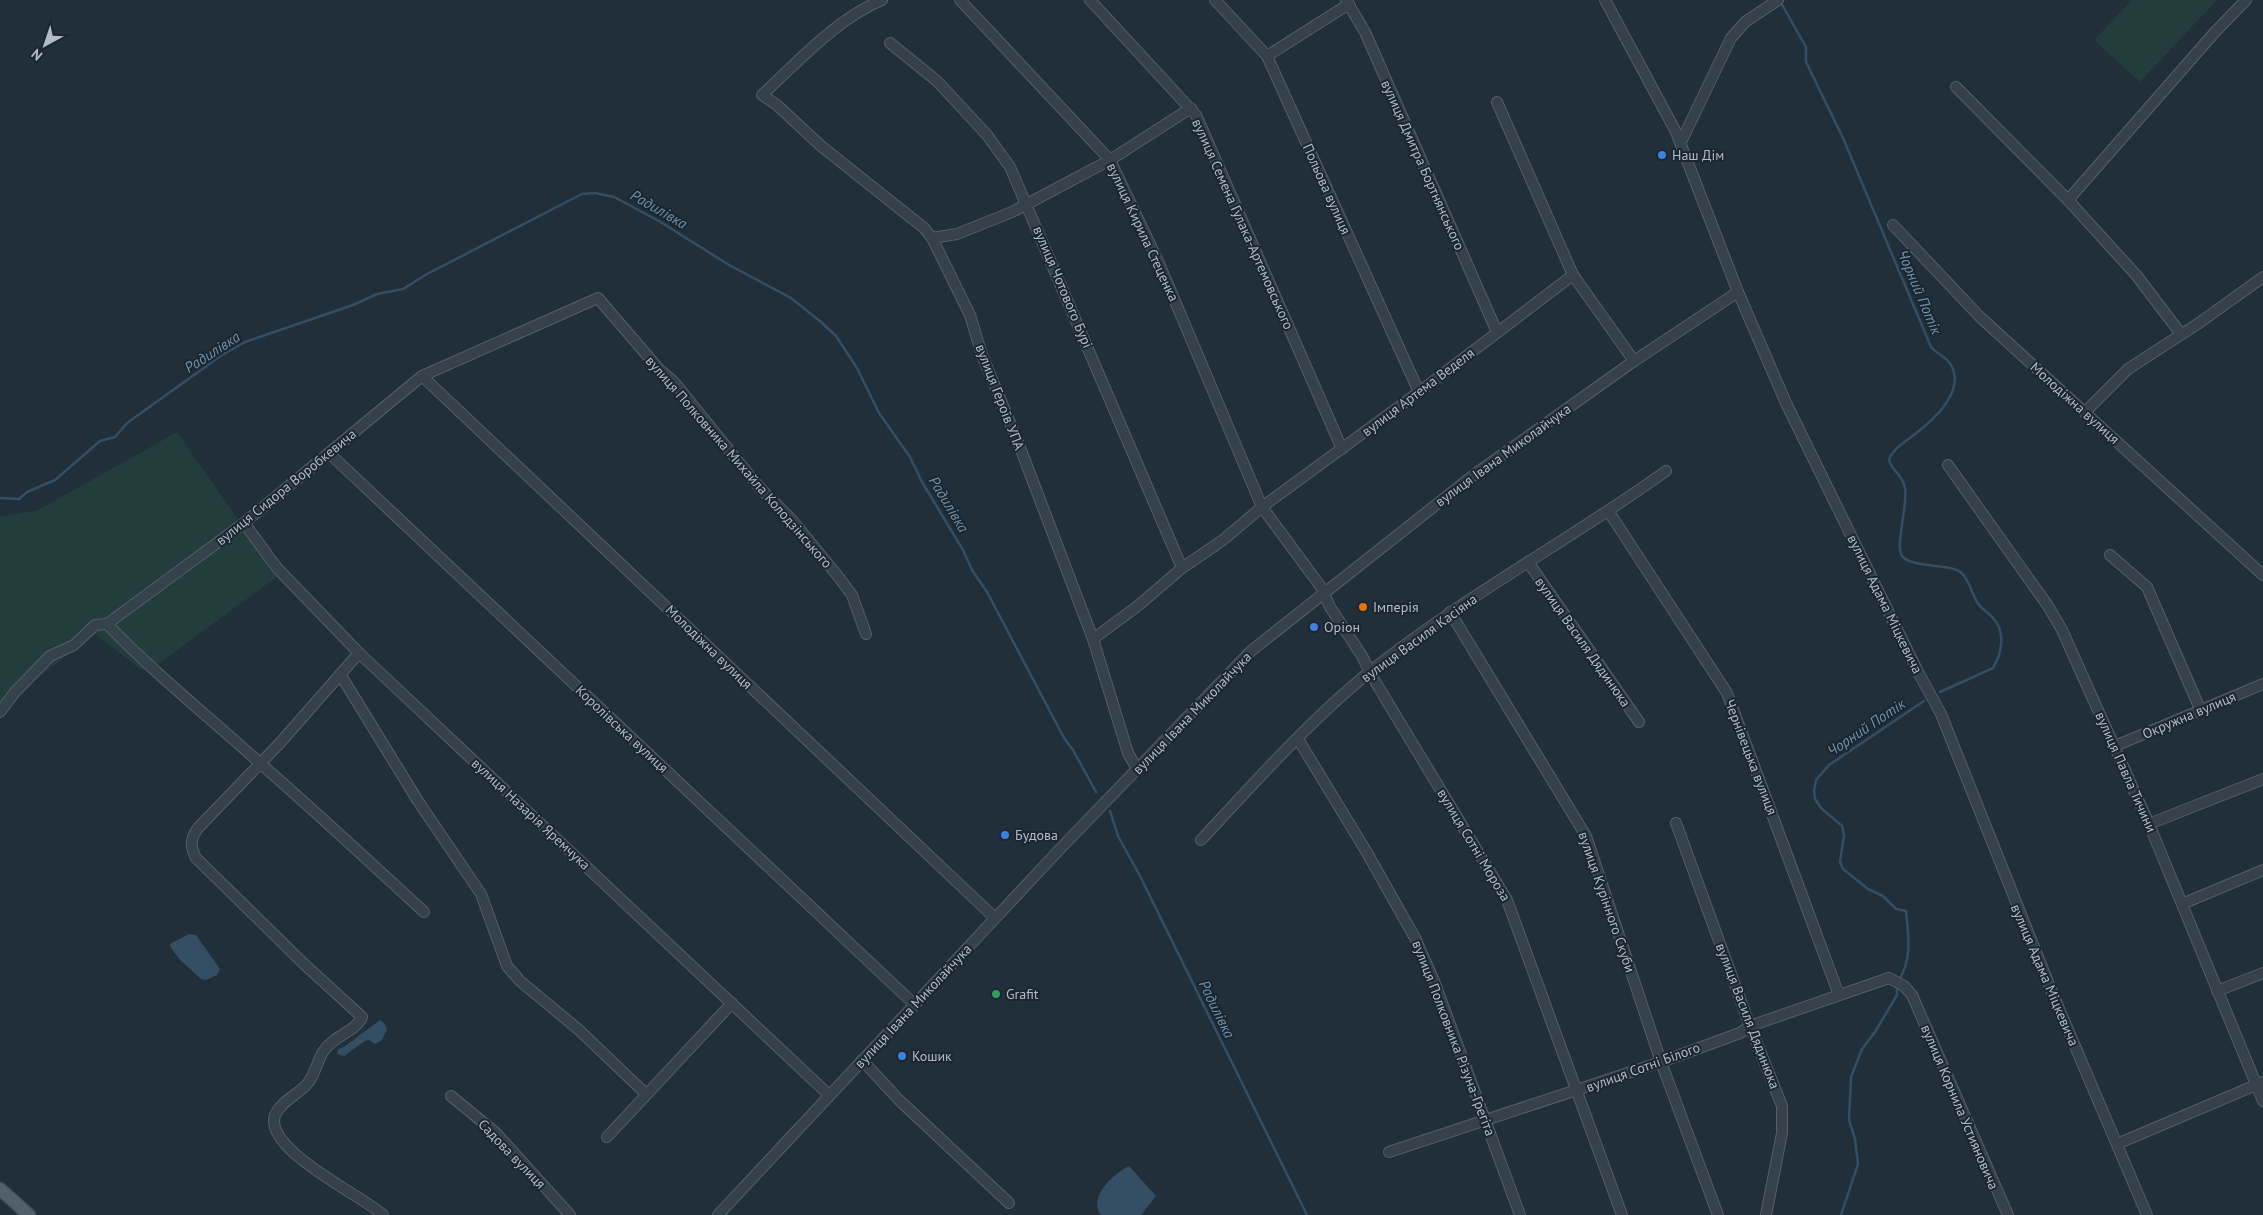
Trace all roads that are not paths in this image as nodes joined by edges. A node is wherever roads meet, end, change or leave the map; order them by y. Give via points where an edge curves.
1 (882, 0) edge
2 (960, 0) edge
3 (1090, 0) edge
4 (1215, 0) edge
5 (1605, 0) edge
6 (2246, 0) edge
7 (1348, 2) edge
8 (1774, 2) edge
9 (890, 43) dead end
10 (1266, 56) junction
11 (1956, 87) dead end
12 (1497, 102) dead end
13 (1191, 108) junction
14 (1681, 142) junction
15 (1110, 160) junction
16 (2068, 200) junction
17 (1026, 203) junction
18 (1893, 225) dead end
19 (932, 238) junction
20 (1573, 275) junction
21 (2263, 277) edge
22 (1738, 292) junction
23 (598, 298) joint
24 (1496, 332) junction
25 (2181, 334) junction
26 (1634, 361) junction
27 (422, 376) junction
28 (1419, 392) junction
29 (2086, 411) junction
30 (1342, 449) junction
31 (330, 454) junction
32 (1948, 465) dead end
33 (1666, 471) dead end
34 (1262, 507) junction
35 (1608, 512) junction
36 (244, 523) junction
37 (2110, 555) dead end
38 (1528, 562) junction
39 (1182, 568) junction
40 (2263, 575) edge
41 (1324, 592) junction
42 (1450, 612) junction
43 (107, 624) junction
44 (866, 634) dead end
45 (1093, 639) junction
46 (358, 653) junction
47 (1370, 672) junction
48 (340, 674) junction
49 (2262, 688) edge
50 (2200, 709) junction
51 (0, 712) edge
52 (1639, 722) dead end
53 (1298, 739) junction
54 (2115, 746) junction
55 (261, 763) junction
56 (1137, 769) junction
57 (2263, 779) edge
58 (1676, 823) dead end
59 (2149, 824) junction
60 (1201, 840) dead end
61 (2263, 870) edge
62 (2182, 904) junction
63 (424, 912) dead end
64 (995, 918) junction
65 (2263, 973) edge
66 (1898, 982) joint
67 (2217, 991) junction
68 (1839, 995) junction
69 (732, 1003) junction
70 (914, 1004) junction
71 (1750, 1026) junction
72 (862, 1060) junction
73 (1662, 1062) junction
74 (2259, 1083) edge
75 (1576, 1091) junction
76 (646, 1094) junction
77 (829, 1095) junction
78 (451, 1096) dead end
79 (2263, 1102) edge
80 (1486, 1122) junction
81 (607, 1136) dead end
82 (2116, 1144) junction
83 (1389, 1152) dead end
84 (0, 1189) edge
85 (1009, 1203) dead end
86 (29, 1215) edge
87 (383, 1215) edge
88 (570, 1215) edge
89 (718, 1215) edge
90 (1520, 1215) edge
91 (1622, 1215) edge
92 (1718, 1215) edge
93 (1766, 1215) edge
94 (2008, 1215) edge
95 (2147, 1215) edge

1 - 19 street, вулиця Героїв УПА via 833,32 762,95 924,228
2 - 15 street, вулиця Кирила Стеценка
3 - 13 street, вулиця Семена Гулака-Артемовського
4 - 10 street, Польова вулиця
5 - 14 street, вулиця Адама Міцкевича
6 - 16 street
7 - 10 street
7 - 24 street, вулиця Дмитра Бортнянського via 1365,32
8 - 14 street via 1744,22 1731,38
9 - 17 street, вулиця Чотового Бурі via 937,81 987,135 1010,167
10 - 28 street, Польова вулиця
11 - 16 street
12 - 20 street
13 - 15 street
13 - 30 street, вулиця Семена Гулака-Артемовського
14 - 22 street, вулиця Адама Міцкевича
15 - 17 street
15 - 34 street, вулиця Кирила Стеценка via 1158,261
16 - 25 street via 2137,276
17 - 19 street via 969,229
17 - 39 street, вулиця Чотового Бурі
18 - 29 street, Молодіжна вулиця via 1980,317
19 - 45 street, вулиця Героїв УПА via 970,315 982,355
20 - 24 street, вулиця Артема Веделя
20 - 26 street
21 - 25 street
22 - 26 street, вулиця Івана Миколайчука
22 - 82 street, вулиця Адама Міцкевича via 1786,403 1935,701
23 - 27 street, вулиця Сидора Воробкевича
23 - 44 street, вулиця Полковника Михайла Колодзінського via 838,575 852,595
24 - 28 street, вулиця Артема Веделя
25 - 29 street via 2128,369
26 - 41 street, вулиця Івана Миколайчука via 1475,474
27 - 31 street, вулиця Сидора Воробкевича
27 - 64 street, Молодіжна вулиця
28 - 30 street, вулиця Артема Веделя
29 - 40 street, Молодіжна вулиця
30 - 34 street, вулиця Артема Веделя
31 - 36 street, вулиця Сидора Воробкевича
31 - 70 street, Королівська вулиця
32 - 54 street, вулиця Павла Тичини via 2048,606
33 - 35 street, вулиця Василя Касіяна
34 - 39 street, вулиця Артема Веделя via 1223,540
34 - 41 street, вулиця Сотні Мороза
35 - 38 street, вулиця Василя Касіяна
35 - 68 street, Чернівецька вулиця via 1727,693
36 - 43 street, вулиця Сидора Воробкевича
36 - 46 street, вулиця Назарія Яремчука via 277,568
37 - 50 street via 2147,586
38 - 42 street, вулиця Василя Касіяна
38 - 52 street, вулиця Василя Дядинюка
39 - 45 street, вулиця Артема Веделя
41 - 47 street, вулиця Сотні Мороза
41 - 56 street, вулиця Івана Миколайчука via 1251,651
42 - 47 street, вулиця Василя Касіяна
42 - 73 street, вулиця Курінного Скуби via 1586,836
43 - 51 street, вулиця Сидора Воробкевича via 95,625 74,646 50,656
43 - 55 street via 135,653
45 - 56 street, вулиця Героїв УПА via 1128,753
46 - 48 street
46 - 69 street, вулиця Назарія Яремчука
47 - 53 street, вулиця Василя Касіяна
47 - 75 street, вулиця Сотні Мороза via 1507,900
48 - 55 street
48 - 76 street via 418,801 481,894 508,966 520,981 579,1030
49 - 50 street, Окружна вулиця
50 - 54 street, Окружна вулиця
53 - 60 street, вулиця Василя Касіяна
53 - 80 street, вулиця Полковника Різуна-Грегіта via 1415,938
54 - 59 street, вулиця Павла Тичини
55 - 63 street
55 - 87 street via 198,828 192,837 191,847 196,858 362,1017 359,1023 330,1042 309,1082 279,1109 274,1126 283,1140 316,1171
56 - 64 street, вулиця Івана Миколайчука
57 - 59 street
58 - 71 street, вулиця Василя Дядинюка
59 - 62 street, вулиця Павла Тичини
61 - 62 street
62 - 67 street, вулиця Павла Тичини
64 - 70 street, вулиця Івана Миколайчука
65 - 67 street
66 - 68 street, вулиця Сотні Білого via 1886,978
66 - 94 street, вулиця Корнила Устияновича via 1909,990 1913,998
67 - 74 street, вулиця Павла Тичини
68 - 71 street, вулиця Сотні Білого
69 - 76 street
69 - 77 street, вулиця Назарія Яремчука
70 - 72 street, вулиця Івана Миколайчука
71 - 73 street, вулиця Сотні Білого via 1740,1033
71 - 93 street, вулиця Василя Дядинюка via 1783,1112
72 - 77 street, вулиця Івана Миколайчука
72 - 85 street via 899,1100
73 - 75 street, вулиця Сотні Білого
73 - 92 street, вулиця Курінного Скуби
74 - 79 street, вулиця Павла Тичини
74 - 82 street
75 - 80 street, вулиця Сотні Білого
75 - 91 street, вулиця Сотні Мороза
76 - 81 street
77 - 89 street, вулиця Івана Миколайчука
78 - 88 street, Садова вулиця via 496,1133
80 - 83 street, вулиця Сотні Білого
80 - 90 street, вулиця Полковника Різуна-Грегіта
82 - 95 street, вулиця Адама Міцкевича
84 - 86 main road

